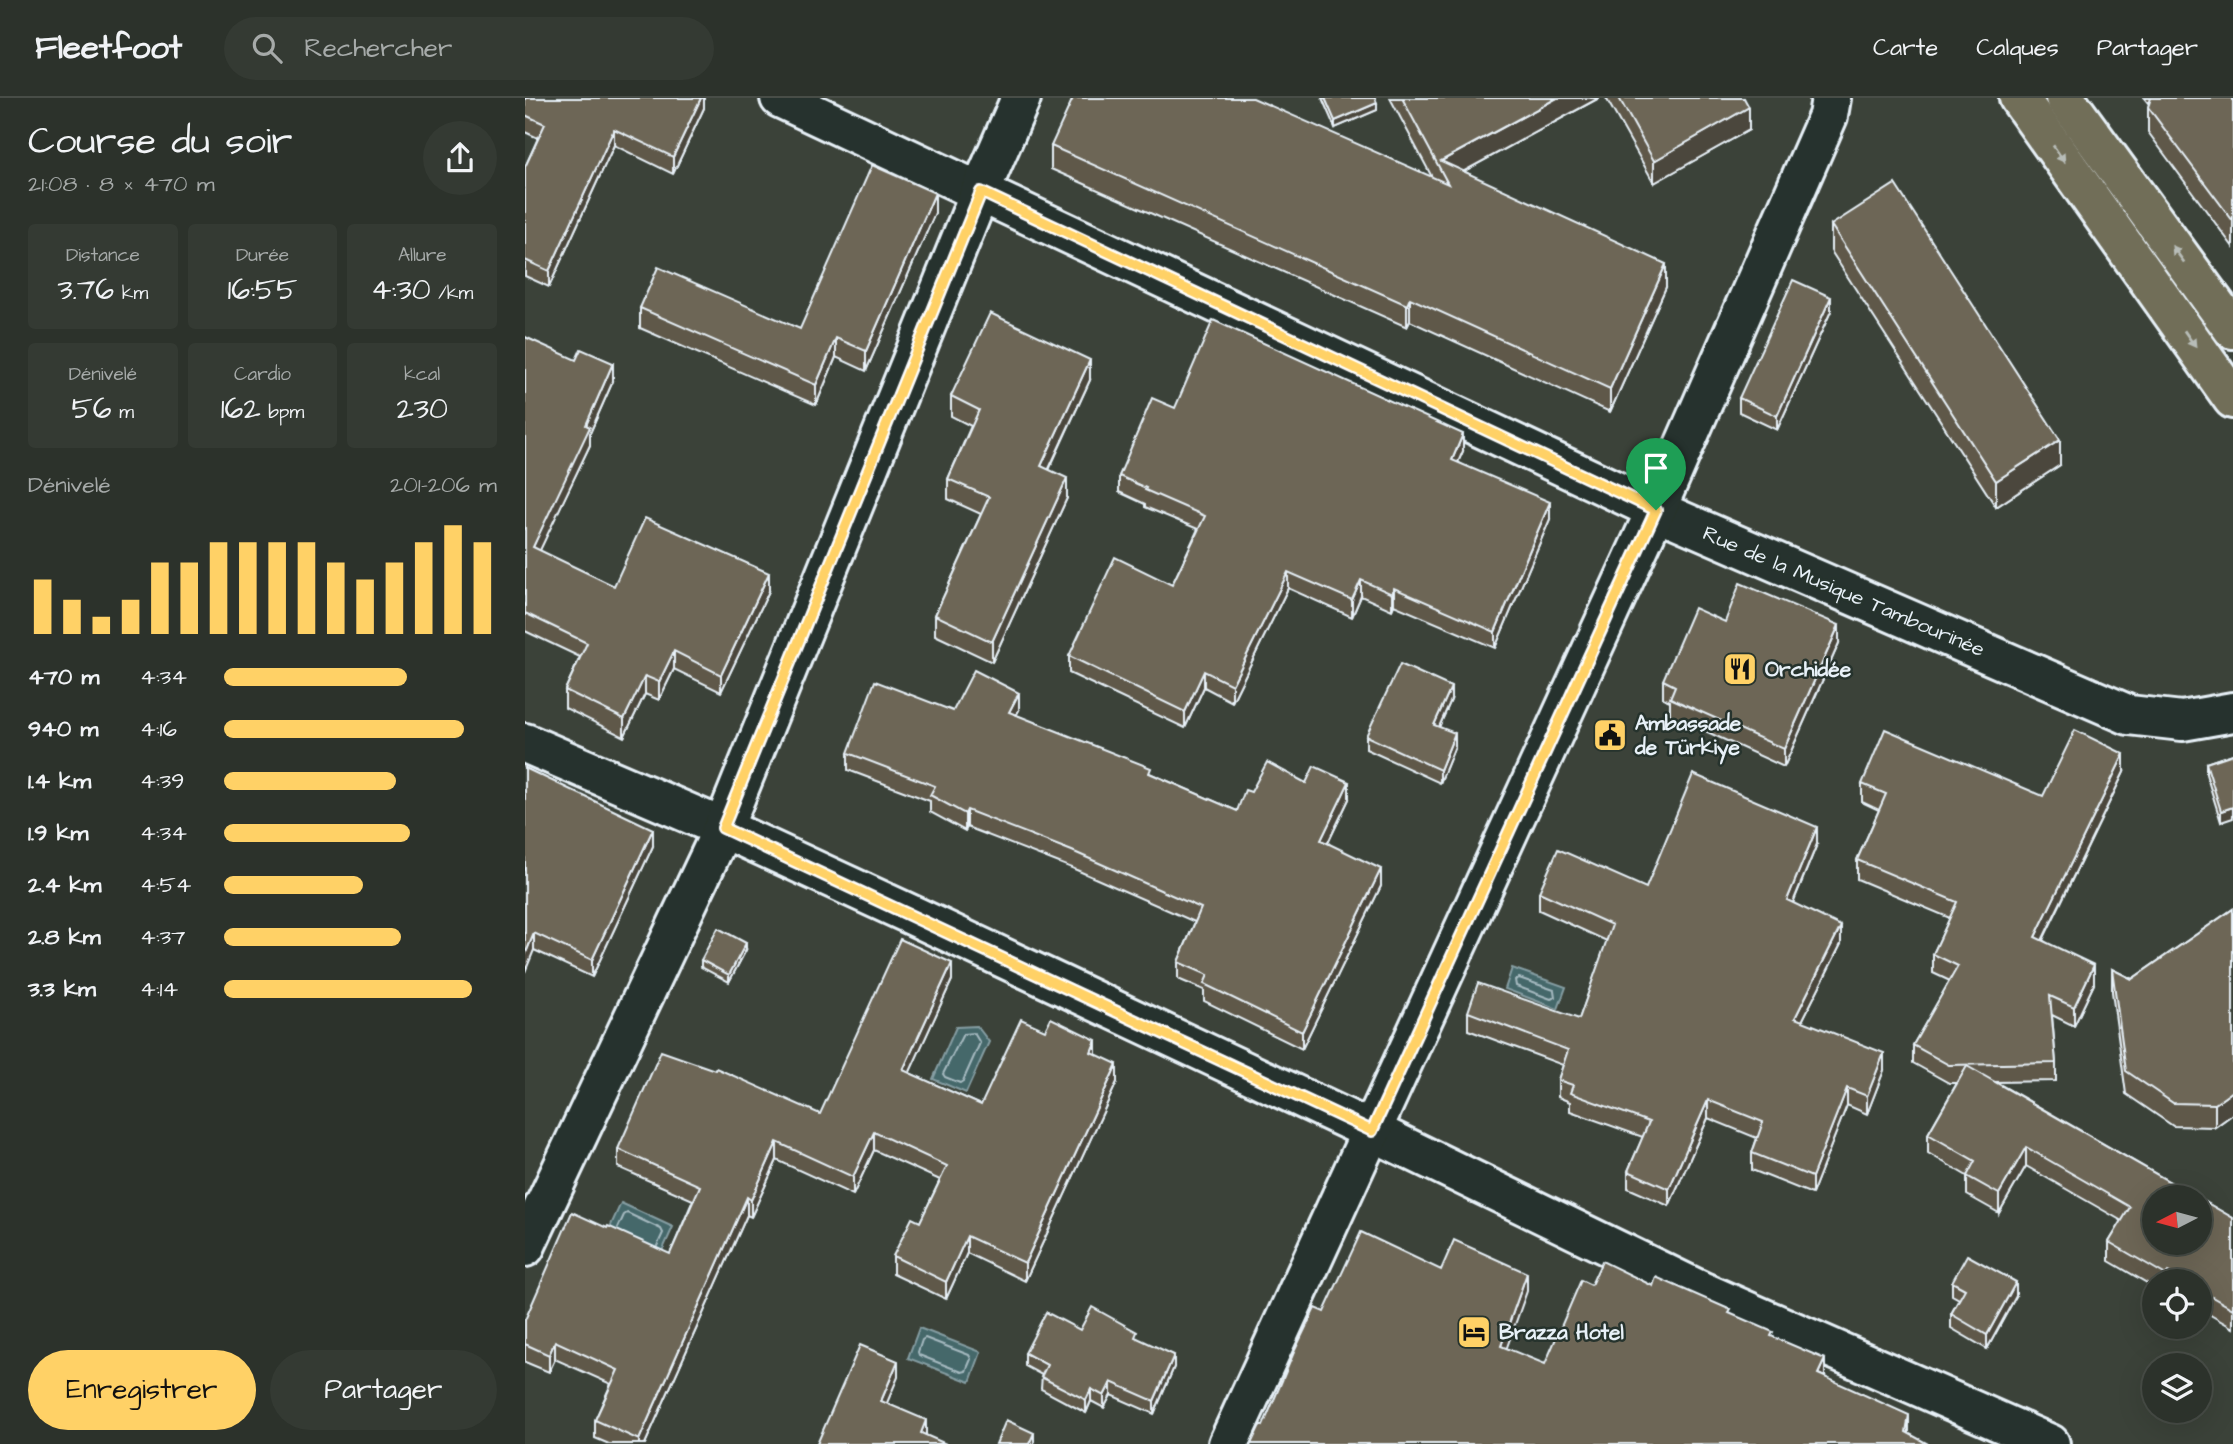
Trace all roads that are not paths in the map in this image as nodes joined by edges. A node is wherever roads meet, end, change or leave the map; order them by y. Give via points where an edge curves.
1 (781, 98) edge
2 (1021, 98) edge
3 (1831, 98) edge
4 (2019, 98) edge
5 (2065, 98) edge
6 (981, 192) junction
7 (2233, 329) edge
8 (2233, 399) edge
9 (1656, 510) junction
10 (2233, 712) edge
11 (525, 743) edge
12 (723, 828) junction
13 (1372, 1131) junction
14 (525, 1247) edge
15 (1227, 1444) edge
16 (2050, 1444) edge

1 - 6 street, Rue de la Musique Tambourinée
2 - 6 street
3 - 9 street via 1828,116
4 -> 8 main road
7 -> 5 main road
6 - 9 street, Rue de la Musique Tambourinée
6 - 12 street
9 - 10 street, Rue de la Musique Tambourinée via 2129,715 2182,721
9 - 13 street
11 - 12 street
12 - 13 street
12 - 14 street
13 - 15 street
13 - 16 street via 1703,1292

